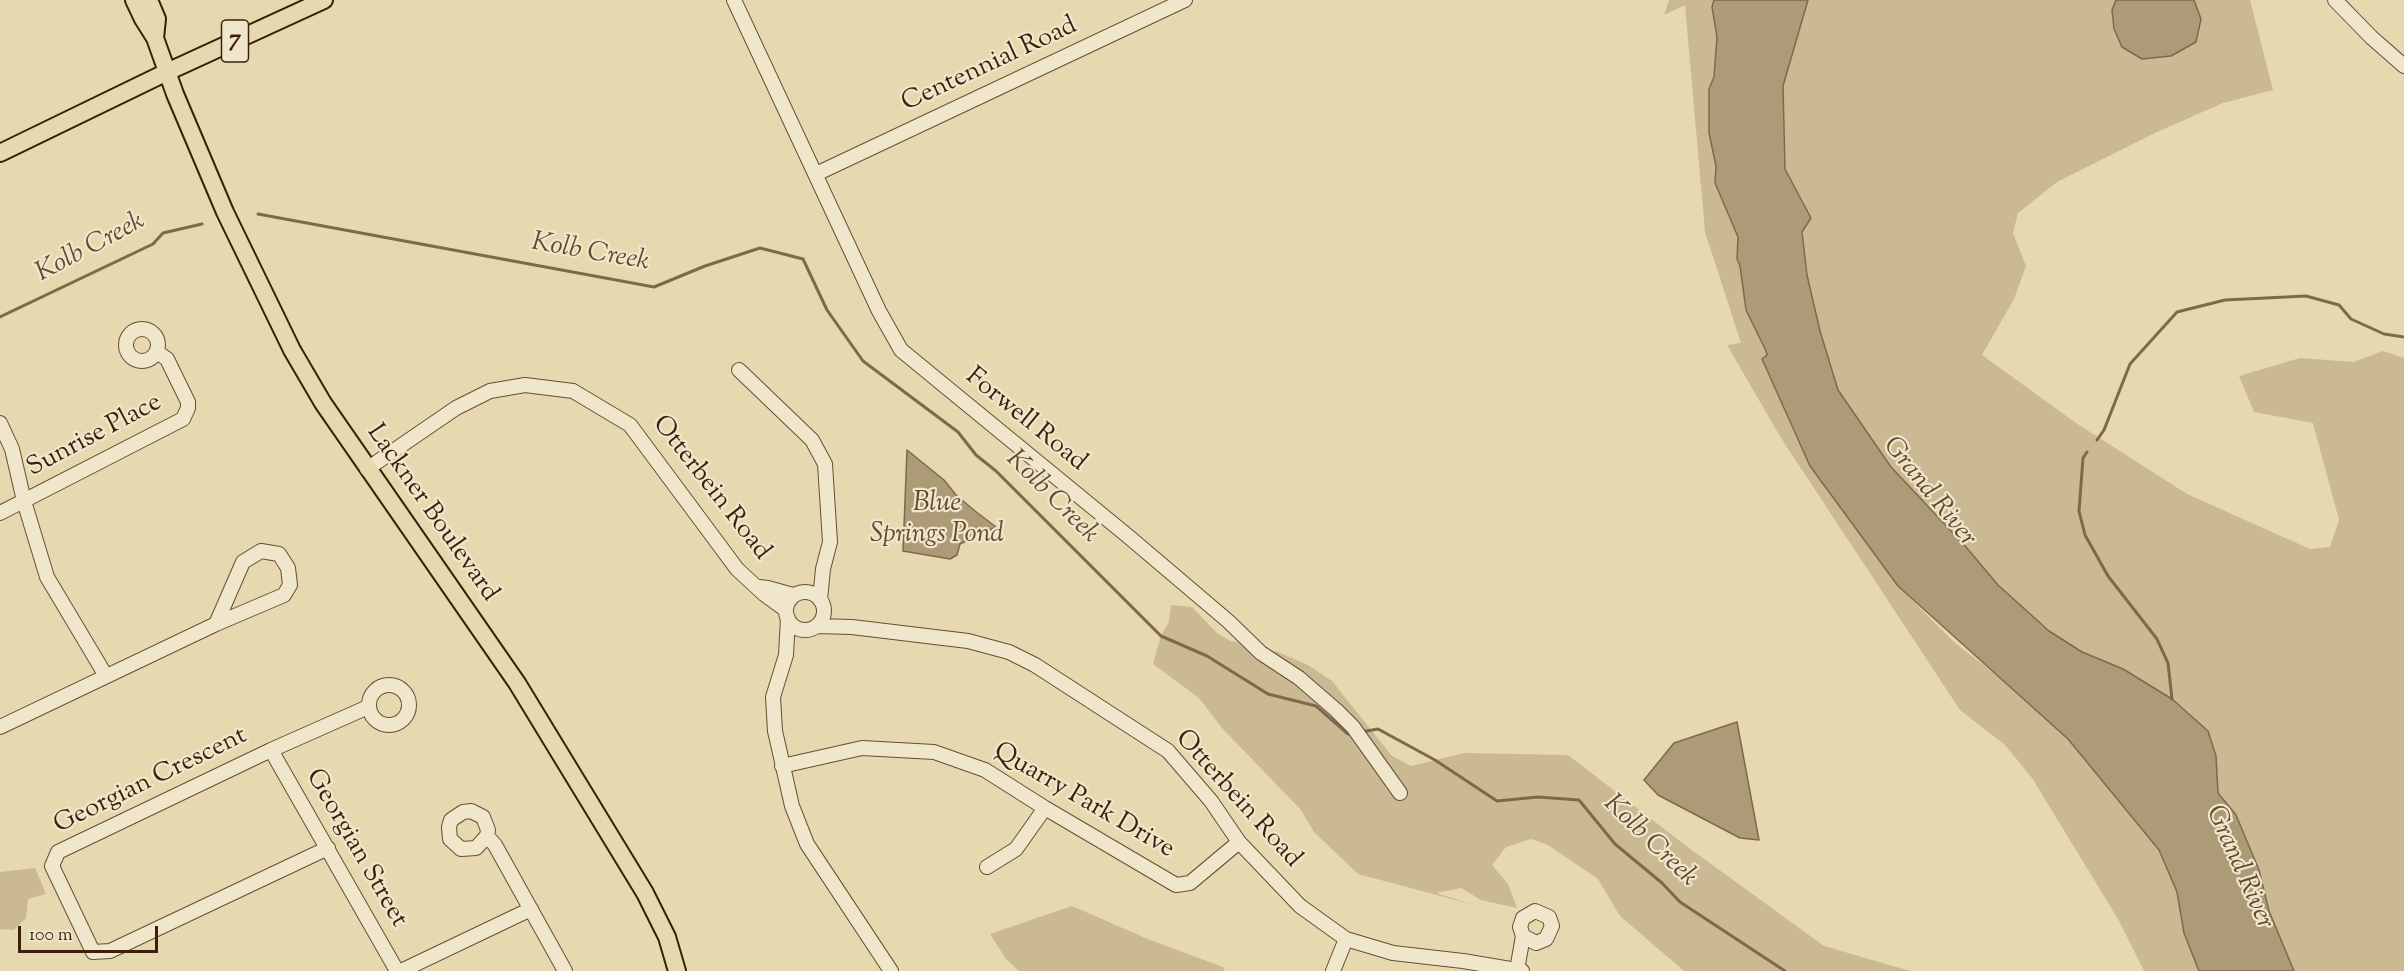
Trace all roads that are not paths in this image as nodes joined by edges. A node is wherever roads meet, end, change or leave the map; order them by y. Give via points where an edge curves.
1 (134, 0) edge
2 (149, 0) edge
3 (324, 0) edge
4 (734, 0) edge
5 (1185, 0) edge
6 (2335, 0) edge
7 (156, 38) junction
8 (2404, 66) edge
9 (167, 72) junction
10 (0, 153) edge
11 (816, 174) junction
12 (157, 352) dead end
13 (739, 370) dead end
14 (0, 423) edge
15 (368, 469) junction
16 (24, 501) junction
17 (0, 513) edge
18 (823, 569) junction
19 (759, 587) junction
20 (798, 593) junction
21 (822, 605) junction
22 (787, 614) junction
23 (216, 624) junction
24 (852, 627) junction
25 (813, 628) junction
26 (786, 655) junction
27 (106, 676) junction
28 (368, 707) dead end
29 (0, 727) edge
30 (272, 750) junction
31 (782, 766) junction
32 (1400, 793) dead end
33 (1045, 808) junction
34 (487, 836) dead end
35 (1239, 842) junction
36 (328, 848) junction
37 (987, 867) dead end
38 (531, 909) junction
39 (1523, 936) dead end
40 (1346, 939) junction
41 (399, 971) edge
42 (565, 971) edge
43 (677, 971) edge
44 (891, 971) edge
45 (1334, 971) edge
46 (1519, 971) edge

1 - 7 main road
2 - 7 main road via 157,19
3 - 9 main road, 7
4 - 11 street, Forwell Road
5 - 11 street, Centennial Road
6 - 8 street
7 - 9 main road, Lackner Boulevard
9 - 10 main road, 7
9 - 15 main road, Lackner Boulevard via 225,212 282,331 323,403
11 - 32 street, Forwell Road via 901,350 1129,537 1261,653 1299,678 1353,727
12 - 16 street, Sunrise Place via 167,359 188,402 183,419
13 - 18 street via 812,440 825,464 830,542
14 - 16 street via 12,449
15 - 19 street, Otterbein Road via 456,408 490,392 525,385 573,391 630,425 737,569
15 - 43 main road, Lackner Boulevard via 529,703 645,893 667,937
16 - 17 street, Sunrise Place
16 - 27 street via 47,577
18 - 20 street
18 - 21 street
19 - 20 street, Otterbein Road
19 - 22 street, Otterbein Road
20 - 21 street, Otterbein Road via 813,594
20 - 22 street via 788,602
21 - 24 street, Otterbein Road
21 - 25 street via 822,618
22 - 25 street, Otterbein Road via 796,628
22 - 26 street
23 - 23 street via 284,595 290,585 288,568 279,554 261,551 243,562
23 - 27 street
24 - 25 street, Otterbein Road
24 - 35 street, Otterbein Road via 968,641 1009,652 1035,665 1168,751 1211,801
25 - 26 street
26 - 31 street via 773,697
27 - 29 street
28 - 30 street
30 - 36 street, Georgian Street
30 - 36 street, Georgian Crescent via 58,852 52,866 93,952 110,951
31 - 33 street, Quarry Park Drive via 862,748 934,752 985,770
31 - 44 street via 807,844
33 - 35 street, Quarry Park Drive via 1176,885 1190,883
33 - 37 street via 1016,849
34 - 38 street
35 - 40 street, Otterbein Road via 1300,906
36 - 41 street, Georgian Street
38 - 41 street
38 - 42 street
39 - 46 street
40 - 45 street
40 - 46 street, Otterbein Road via 1393,953

